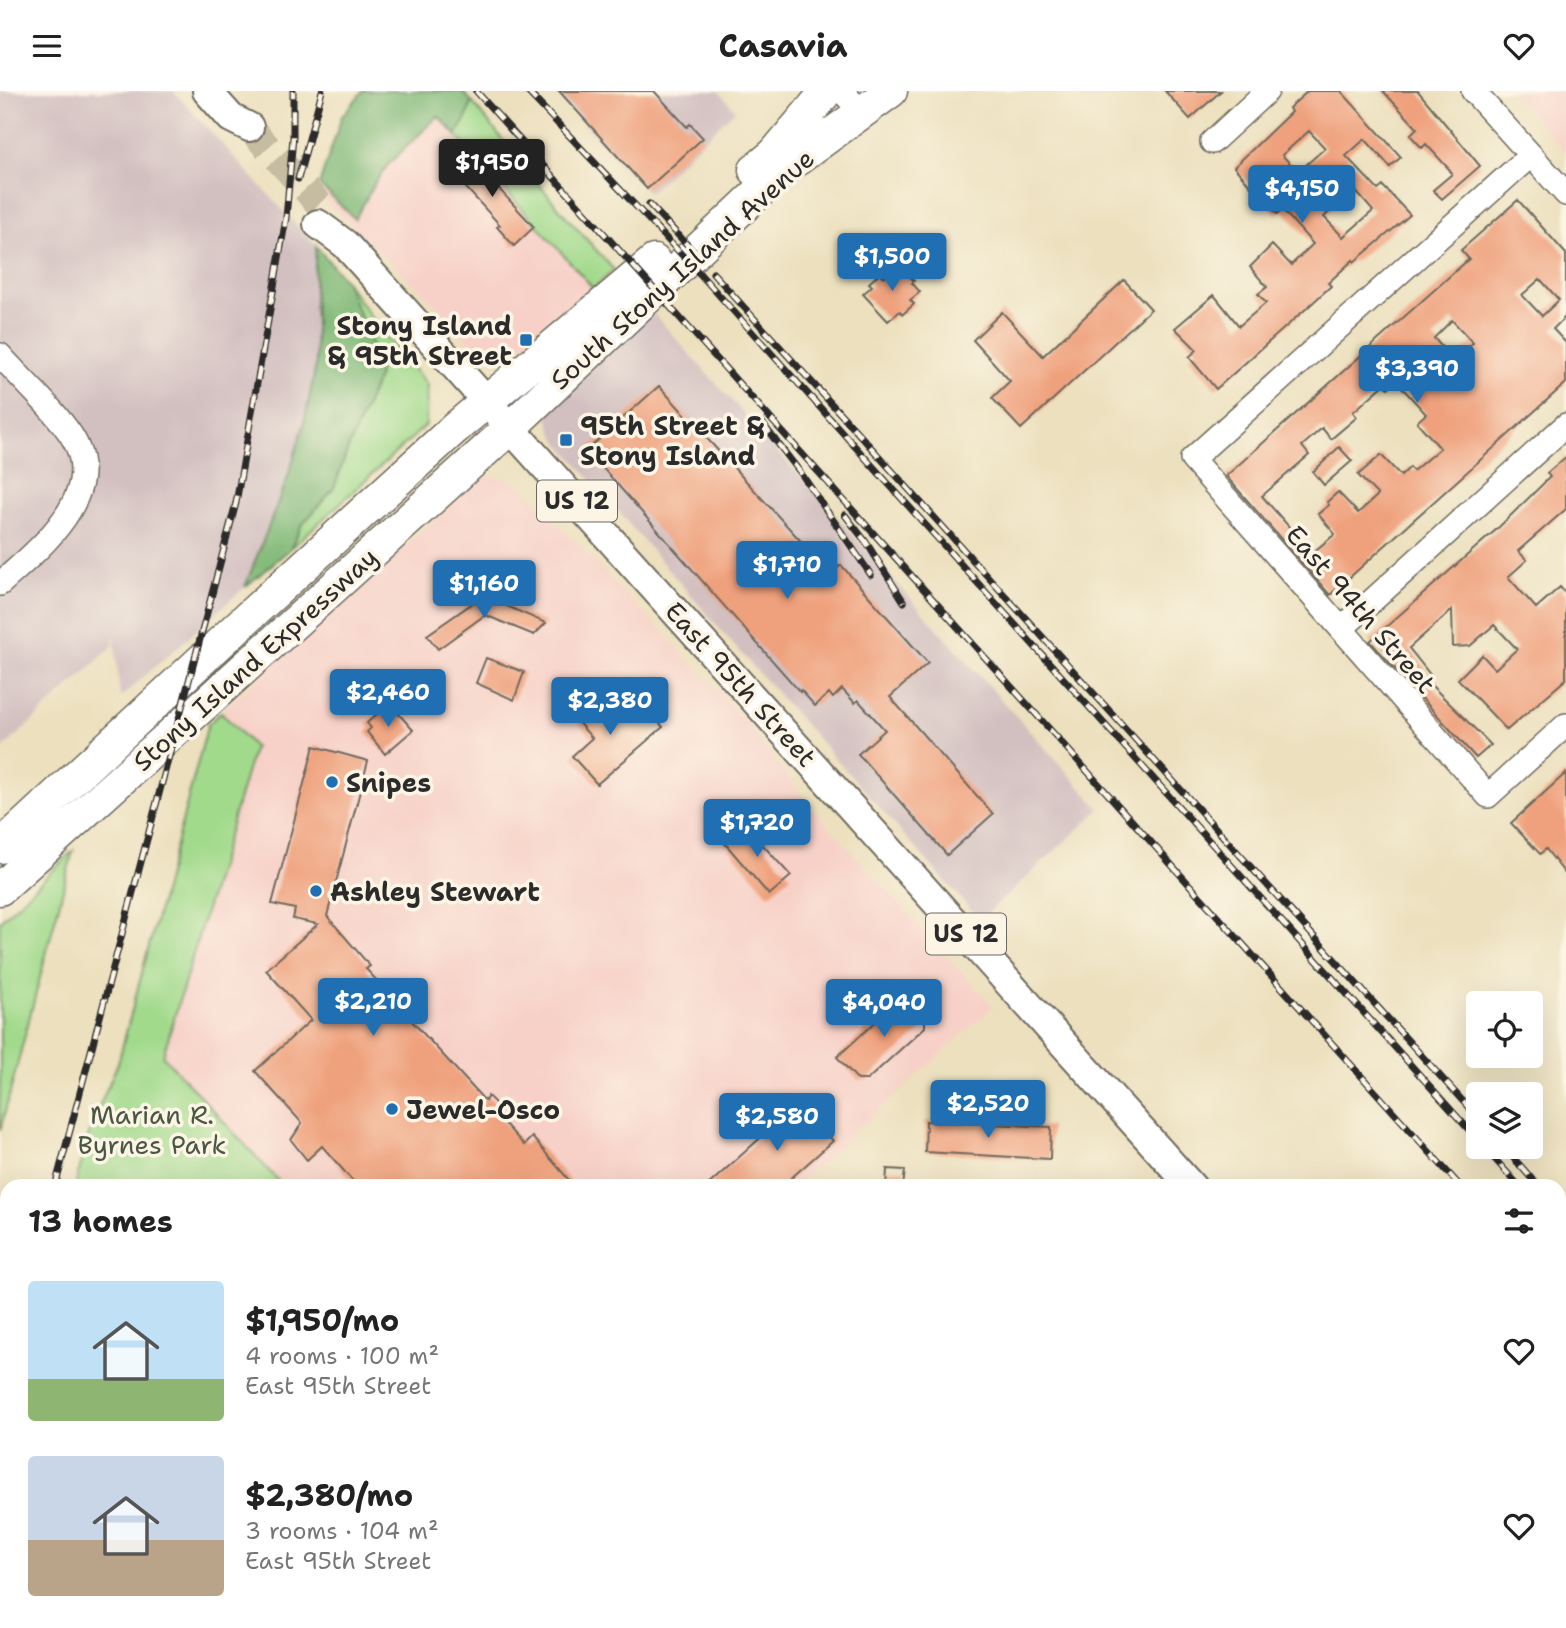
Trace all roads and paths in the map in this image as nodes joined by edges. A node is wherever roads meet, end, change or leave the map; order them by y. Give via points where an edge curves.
1 (207, 91) edge
2 (827, 91) edge
3 (891, 91) edge
4 (1267, 91) edge
5 (1473, 91) edge
6 (852, 102) edge
7 (243, 131) tunnel mouth
8 (1212, 142) dead end
9 (1531, 155) junction
10 (1566, 194) edge
11 (318, 214) tunnel mouth
12 (0, 355) edge
13 (486, 401) junction
14 (1566, 425) edge
15 (510, 428) junction
16 (0, 584) edge
17 (1341, 629) junction
18 (1566, 725) edge
19 (0, 847) edge
20 (0, 890) edge
21 (1185, 1179) edge

1 - 7 main road
2 - 13 highway, South Stony Island Avenue via 774,154 615,295
3 - 6 highway, South Stony Island Avenue
4 - 8 street
5 - 9 street
6 - 15 highway, South Stony Island Avenue
9 - 10 street
9 - 17 street, East 94th Street via 1192,459
11 - 13 main road, East 95th Street / US 12
12 - 16 street via 65,428 81,457 77,493 67,516
13 - 15 main road, East 95th Street / US 12
13 - 19 highway, Stony Island Expressway
14 - 17 street
15 - 20 highway, Stony Island Expressway
15 - 21 main road, East 95th Street / US 12
17 - 18 street, East 94th Street via 1488,796

